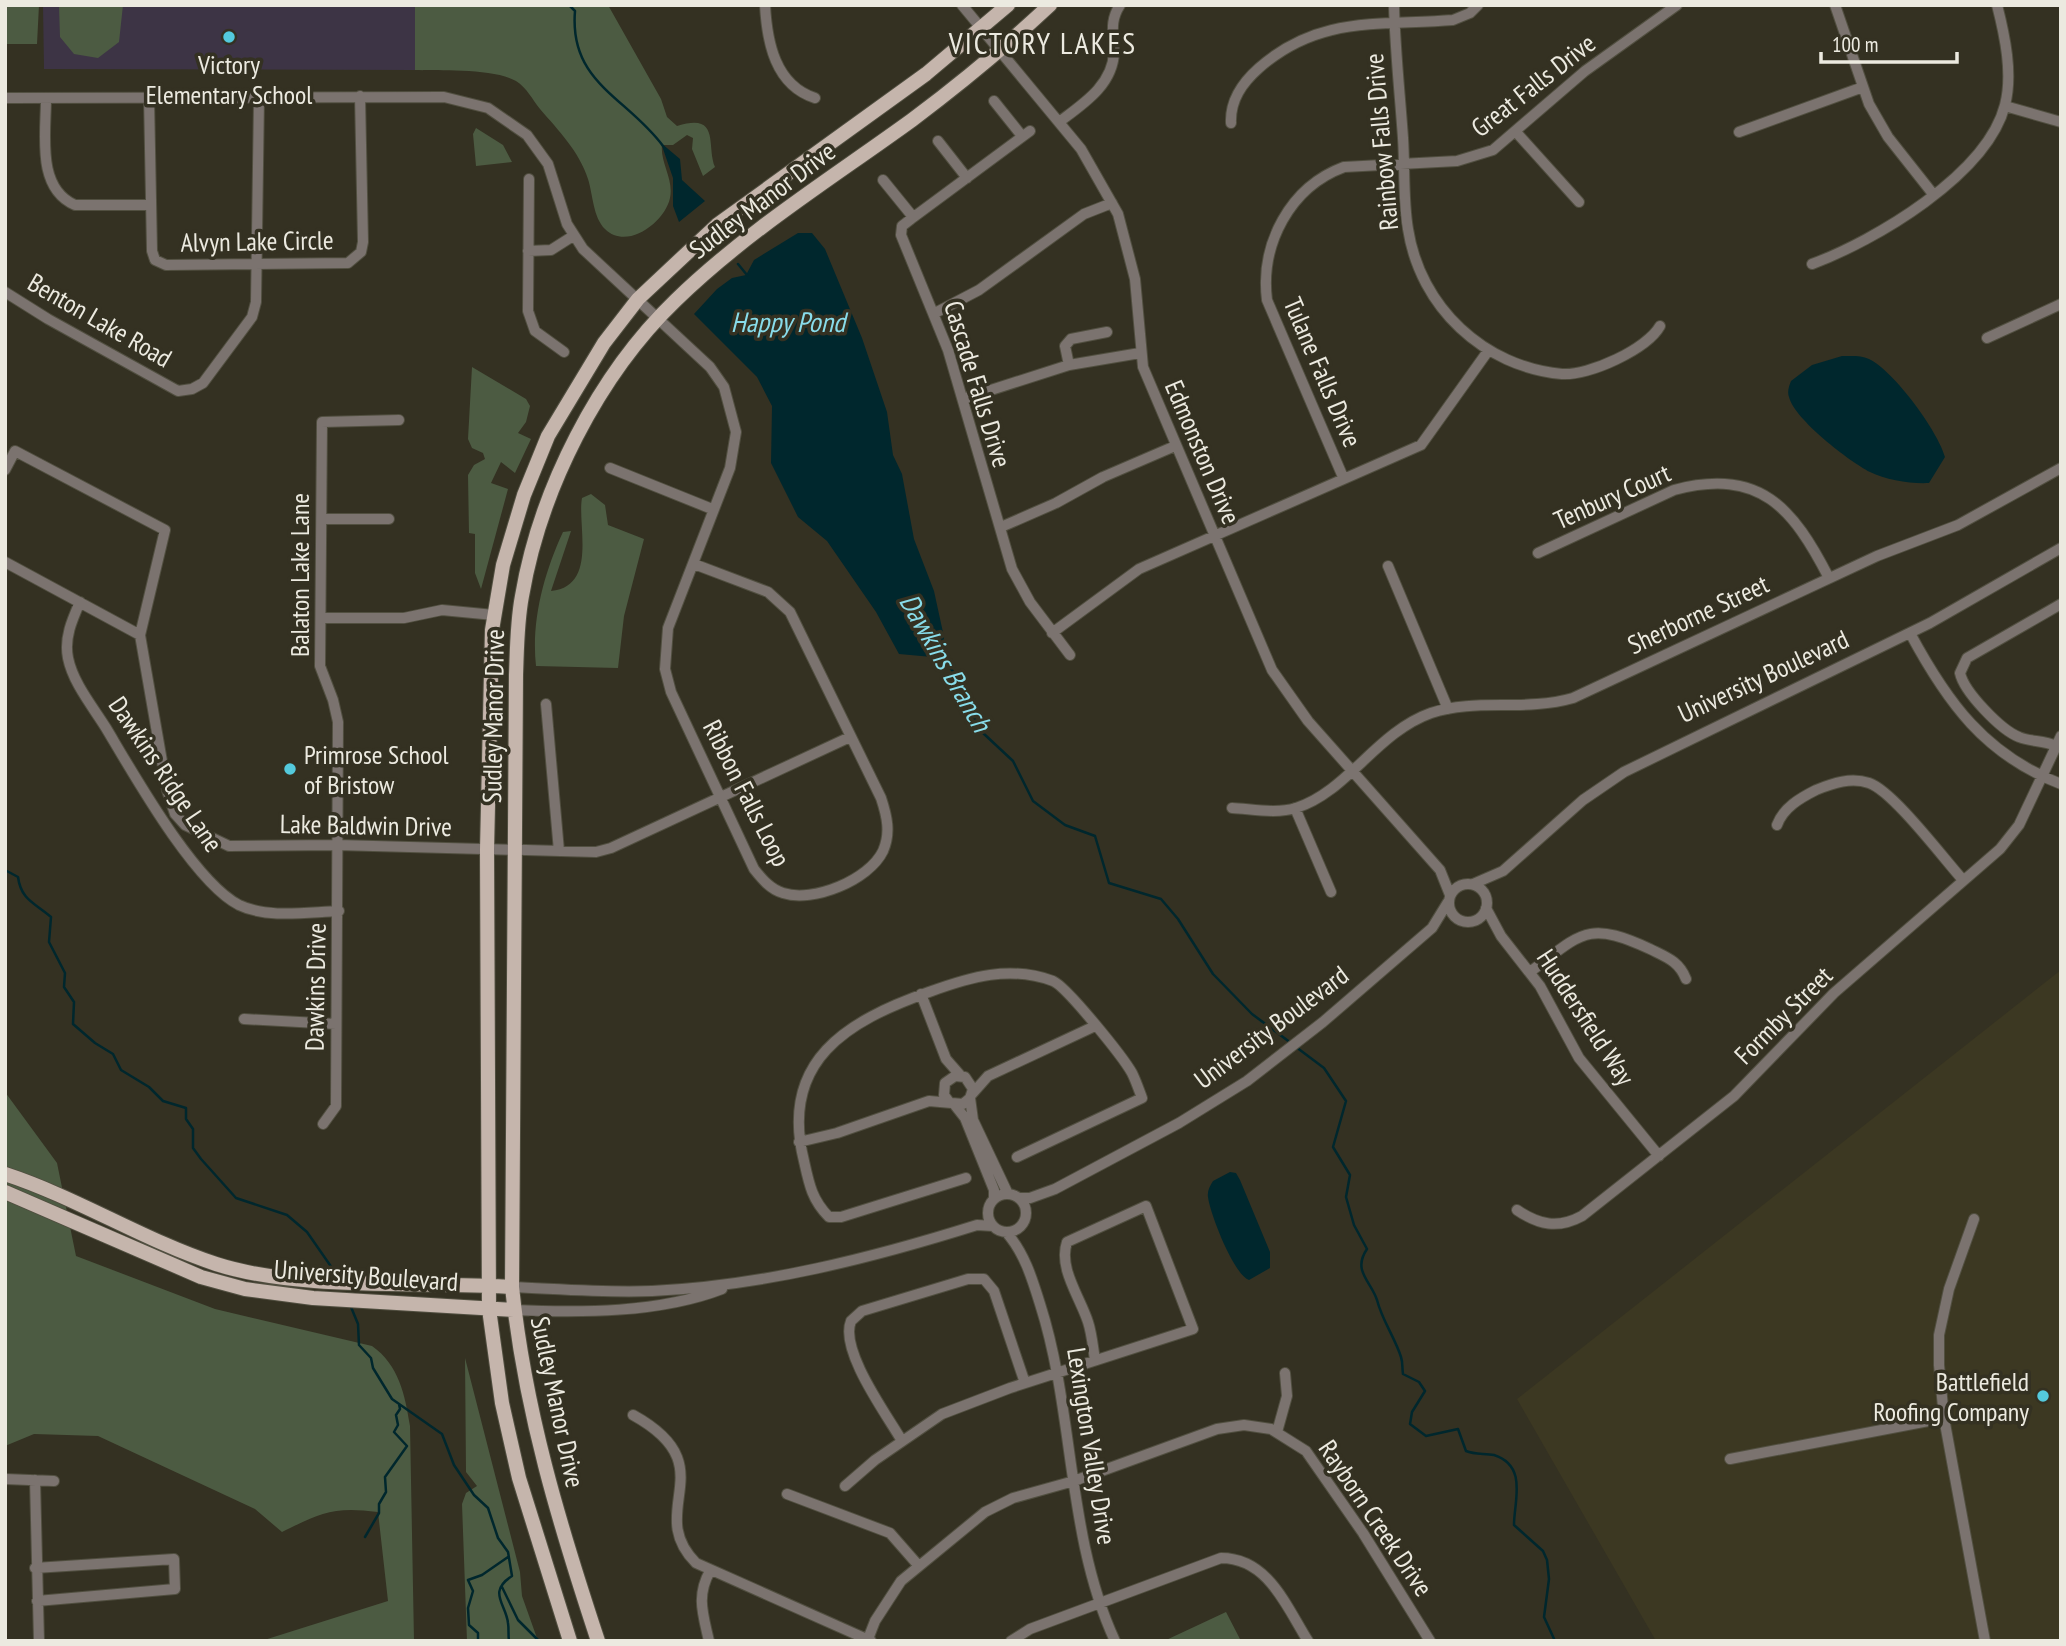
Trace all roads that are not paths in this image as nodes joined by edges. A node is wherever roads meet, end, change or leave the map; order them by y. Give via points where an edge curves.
1 (765, 5) edge
2 (962, 5) edge
3 (1008, 5) edge
4 (1050, 5) edge
5 (1120, 5) edge
6 (1394, 5) edge
7 (1478, 5) edge
8 (1677, 5) edge
9 (1835, 5) edge
10 (1997, 5) edge
11 (1395, 24) junction
12 (981, 29) junction
13 (1000, 51) junction
14 (1863, 87) junction
15 (360, 96) junction
16 (259, 97) junction
17 (8, 98) edge
18 (46, 98) junction
19 (149, 98) junction
20 (815, 98) dead end
21 (994, 100) dead end
22 (2005, 106) junction
23 (2061, 121) edge
24 (1059, 122) junction
25 (1231, 123) dead end
26 (1516, 132) junction
27 (1739, 132) dead end
28 (938, 141) dead end
29 (1405, 164) junction
30 (967, 178) junction
31 (528, 179) dead end
32 (883, 180) dead end
33 (1933, 194) junction
34 (1578, 202) dead end
35 (1112, 203) junction
36 (151, 205) junction
37 (913, 217) junction
38 (573, 236) junction
39 (528, 251) junction
40 (257, 264) junction
41 (1812, 264) dead end
42 (5, 292) edge
43 (638, 299) junction
44 (2061, 304) edge
45 (935, 313) junction
46 (659, 318) junction
47 (1660, 326) dead end
48 (1107, 332) dead end
49 (1987, 338) dead end
50 (1488, 351) junction
51 (564, 352) dead end
52 (1140, 353) junction
53 (1069, 365) junction
54 (963, 399) junction
55 (399, 420) dead end
56 (1175, 446) junction
57 (610, 468) dead end
58 (2061, 468) edge
59 (5, 470) edge
60 (1343, 477) junction
61 (712, 509) junction
62 (322, 519) junction
63 (389, 519) dead end
64 (1001, 527) junction
65 (1214, 537) junction
66 (2061, 548) edge
67 (1538, 553) dead end
68 (5, 562) edge
69 (694, 564) junction
70 (1388, 566) dead end
71 (1829, 578) junction
72 (80, 602) junction
73 (2061, 604) edge
74 (494, 615) junction
75 (321, 618) junction
76 (1052, 633) junction
77 (1910, 633) junction
78 (140, 635) junction
79 (1070, 655) dead end
80 (546, 704) dead end
81 (1448, 709) junction
82 (850, 737) junction
83 (2058, 741) edge
84 (1352, 769) junction
85 (2042, 776) junction
86 (2061, 784) edge
87 (721, 797) junction
88 (1232, 808) dead end
89 (1295, 808) junction
90 (1777, 825) dead end
91 (337, 845) junction
92 (487, 850) junction
93 (515, 851) junction
94 (559, 851) junction
95 (1440, 870) junction
96 (1503, 870) junction
97 (1963, 880) junction
98 (1469, 884) junction
99 (1331, 892) dead end
100 (1449, 899) junction
101 (1486, 904) junction
102 (339, 911) junction
103 (1459, 920) junction
104 (1473, 921) junction
105 (1432, 928) junction
106 (1501, 936) junction
107 (1530, 972) junction
108 (1686, 979) dead end
109 (921, 994) junction
110 (244, 1019) dead end
111 (336, 1024) junction
112 (1095, 1027) junction
113 (946, 1059) junction
114 (962, 1076) junction
115 (988, 1076) junction
116 (944, 1085) junction
117 (972, 1096) junction
118 (929, 1101) junction
119 (952, 1103) junction
120 (323, 1124) dead end
121 (799, 1142) junction
122 (1659, 1156) junction
123 (1017, 1157) dead end
124 (5, 1174) edge
125 (967, 1178) dead end
126 (1055, 1189) junction
127 (5, 1192) edge
128 (1013, 1196) junction
129 (991, 1203) junction
130 (1517, 1210) dead end
131 (1974, 1219) dead end
132 (1024, 1220) junction
133 (993, 1226) junction
134 (1006, 1232) junction
135 (939, 1234) junction
136 (1024, 1258) junction
137 (738, 1283) junction
138 (488, 1285) junction
139 (512, 1287) junction
140 (489, 1309) junction
141 (514, 1310) junction
142 (1096, 1360) junction
143 (1058, 1372) junction
144 (1285, 1373) dead end
145 (1025, 1383) junction
146 (633, 1415) dead end
147 (1944, 1418) junction
148 (1277, 1432) junction
149 (902, 1441) junction
150 (1730, 1459) dead end
151 (5, 1479) edge
152 (35, 1480) junction
153 (54, 1481) dead end
154 (1074, 1481) junction
155 (845, 1486) dead end
156 (787, 1494) dead end
157 (918, 1565) junction
158 (35, 1568) junction
159 (710, 1571) junction
160 (37, 1601) junction
161 (1100, 1602) junction
162 (870, 1640) edge
163 (39, 1641) edge
164 (570, 1641) edge
165 (598, 1641) edge
166 (709, 1641) edge
167 (1012, 1641) edge
168 (1115, 1641) edge
169 (1308, 1641) edge
170 (1430, 1641) edge
171 (1985, 1641) edge

1 - 20 street via 766,37 773,57 794,87
2 - 12 street, Edmonston Drive
3 - 12 main road, Sudley Manor Drive
4 - 13 main road, Sudley Manor Drive
5 - 24 street via 1113,17 1109,76
6 - 11 street, Rainbow Falls Drive
7 - 11 street via 1453,20
8 - 26 street, Great Falls Drive via 1585,71
9 - 14 street
10 - 22 street via 2006,36
11 - 25 street via 1336,28 1292,44 1242,85 1234,99
11 - 29 street, Rainbow Falls Drive
12 - 13 street, Edmonston Drive
12 - 43 main road, Sudley Manor Drive via 717,225
13 - 24 street, Edmonston Drive
13 - 46 main road, Sudley Manor Drive via 914,119 756,231
14 - 27 street
14 - 33 street via 1888,137
15 - 16 street
15 - 38 street via 458,99 501,115 541,153
15 - 40 street, Alvyn Lake Circle via 361,252 348,263
16 - 19 street
16 - 40 street, Benton Lake Road
17 - 18 street
18 - 19 street
18 - 36 street via 47,170 64,201
19 - 36 street, Alvyn Lake Circle
21 - 30 street via 1026,134
22 - 23 street
22 - 33 street via 1981,149
24 - 35 street, Edmonston Drive via 1092,166
26 - 29 street, Great Falls Drive via 1476,158
26 - 34 street
28 - 30 street
29 - 50 street, Rainbow Falls Drive via 1408,230 1425,283 1457,327
29 - 60 street, Tulane Falls Drive via 1344,167 1328,173 1292,207 1268,254 1267,300
30 - 37 street
31 - 39 street
32 - 37 street
33 - 41 street via 1858,245
35 - 45 street via 1084,214 979,290
35 - 52 street, Edmonston Drive via 1135,279
36 - 40 street, Alvyn Lake Circle via 155,260 166,265
37 - 45 street, Cascade Falls Drive via 902,226 901,235
38 - 39 street via 551,250
38 - 43 street, Ribbon Falls Loop
39 - 51 street via 530,322 542,338
40 - 42 street, Benton Lake Road via 252,317 203,383 178,391
43 - 46 street, Ribbon Falls Loop
43 - 74 main road, Sudley Manor Drive via 598,353 548,436 524,495
44 - 49 street
45 - 54 street, Cascade Falls Drive
46 - 61 street, Ribbon Falls Loop via 710,367 732,407 736,432 730,468
46 - 93 main road, Sudley Manor Drive via 621,366 584,426 533,546 518,631
47 - 50 street, Rainbow Falls Drive via 1654,336 1618,359 1569,374 1533,371
48 - 53 street via 1071,339 1065,346
50 - 60 street via 1421,445
52 - 53 street
52 - 56 street, Edmonston Drive
53 - 54 street
54 - 64 street, Cascade Falls Drive
55 - 62 street, Balaton Lake Lane via 322,422
56 - 64 street
56 - 65 street, Edmonston Drive
57 - 61 street
58 - 71 street, Sherborne Street via 1958,525
59 - 78 street, Lake Baldwin Drive via 15,452 165,530
60 - 65 street
61 - 69 street, Ribbon Falls Loop
62 - 63 street
62 - 75 street, Balaton Lake Lane
64 - 76 street, Cascade Falls Drive via 1012,569
65 - 76 street via 1139,569
65 - 84 street, Edmonston Drive via 1272,670 1308,721
66 - 77 street, University Boulevard
67 - 71 street, Tenbury Court via 1674,490 1724,483 1754,491 1789,514 1807,536
68 - 72 street
69 - 82 street, Ribbon Falls Loop via 768,592 785,606
69 - 87 street, Ribbon Falls Loop via 668,628 665,669 671,692
70 - 81 street
71 - 81 street, Sherborne Street via 1573,698 1535,706
72 - 78 street
72 - 102 street, Dawkins Ridge Lane via 67,643 74,676 158,813 209,880 231,900 260,911
73 - 83 street via 1967,658 1960,673 1964,684 2003,727 2020,738
74 - 75 street via 442,610 404,618
74 - 92 main road, Sudley Manor Drive
75 - 91 street, Balaton Lake Lane via 320,666 338,722
76 - 79 street, Cascade Falls Drive
77 - 85 street via 1968,723 2009,757
77 - 96 street, University Boulevard via 1624,772 1583,800
78 - 91 street, Lake Baldwin Drive via 167,790 179,820 229,846
80 - 94 street
81 - 84 street, Sherborne Street via 1403,726
82 - 87 street, Lake Baldwin Drive
82 - 87 street, Ribbon Falls Loop via 881,798 888,832 873,865 839,884 817,894 799,895 782,893 767,884 754,869
83 - 85 street, Formby Street
84 - 89 street, Sherborne Street
84 - 95 street, Edmonston Drive
85 - 86 street
85 - 97 street, Formby Street via 2010,837
87 - 94 street, Lake Baldwin Drive via 611,848
88 - 89 street
89 - 99 street
90 - 97 street via 1788,807 1820,789 1847,781 1870,783 1887,794
91 - 92 street, Lake Baldwin Drive
91 - 102 street, Dawkins Drive
92 - 93 street, Lake Baldwin Drive
92 - 138 main road, Sudley Manor Drive
93 - 94 street, Lake Baldwin Drive
93 - 139 main road, Sudley Manor Drive
95 - 98 street, Edmonston Drive
95 - 100 street, Edmonston Drive
96 - 98 street, University Boulevard
96 - 101 street, University Boulevard
97 - 122 street, Formby Street via 1834,993 1734,1096
98 - 100 street
98 - 101 street via 1483,891
100 - 103 street via 1450,911
100 - 105 street, University Boulevard
101 - 104 street
101 - 106 street, Huddersfield Way
102 - 111 street, Dawkins Drive
103 - 104 street
103 - 105 street, University Boulevard
104 - 106 street, Huddersfield Way
105 - 126 street, University Boulevard via 1264,1069 1179,1124
106 - 107 street, Huddersfield Way
107 - 108 street via 1577,937 1598,932 1621,936 1672,959
107 - 122 street, Huddersfield Way via 1579,1058
109 - 112 street via 969,977 1023,973 1055,982
109 - 113 street
109 - 121 street via 860,1020 822,1052 797,1112
110 - 111 street
111 - 120 street, Dawkins Drive via 337,1106
112 - 115 street
112 - 123 street via 1131,1072 1142,1098
113 - 114 street
113 - 116 street
114 - 115 street
114 - 116 street via 951,1077
114 - 117 street via 972,1084
115 - 117 street
116 - 118 street
116 - 119 street
117 - 119 street via 963,1104
117 - 128 street via 973,1120
118 - 119 street
118 - 121 street
119 - 129 street via 965,1118 994,1190
121 - 125 street via 813,1200 829,1217
122 - 130 street, Formby Street via 1574,1220 1545,1224
124 - 138 main road, University Boulevard via 217,1264 322,1280
126 - 128 street, University Boulevard via 1035,1197
126 - 132 street, University Boulevard
127 - 140 main road, University Boulevard via 201,1277 277,1296
128 - 129 street
128 - 132 street via 1025,1208
129 - 133 street via 988,1215
129 - 135 street, University Boulevard via 977,1217
131 - 147 street via 1949,1289 1939,1335
132 - 134 street
132 - 136 street, Lexington Valley Drive
133 - 134 street
133 - 135 street, University Boulevard via 980,1224
134 - 136 street, Lexington Valley Drive
135 - 137 street, University Boulevard via 848,1261
136 - 143 street, Lexington Valley Drive via 1055,1349
137 - 139 street, University Boulevard via 627,1292
137 - 141 street, University Boulevard via 707,1294 618,1309
138 - 139 main road, University Boulevard
138 - 140 main road, Sudley Manor Drive
139 - 141 main road, Sudley Manor Drive
140 - 141 main road, University Boulevard
140 - 164 main road, Sudley Manor Drive via 502,1403 519,1478
141 - 165 main road, Sudley Manor Drive via 524,1383 544,1466
142 - 142 street via 1089,1323 1064,1262 1064,1250 1067,1242 1146,1206 1193,1329
142 - 143 street
143 - 145 street
143 - 154 street, Lexington Valley Drive
144 - 148 street via 1287,1396
145 - 149 street via 942,1414
145 - 149 street via 994,1291 984,1279 968,1279 862,1311 850,1321 849,1340 862,1374
146 - 159 street via 663,1434 676,1452 682,1482 676,1513 679,1535 688,1554
147 - 150 street
147 - 171 street
148 - 154 street, Rayborn Creek Drive via 1244,1425 1217,1429
148 - 170 street, Rayborn Creek Drive via 1296,1442 1315,1461
149 - 155 street
151 - 152 street
152 - 153 street
152 - 158 street
154 - 157 street, Rayborn Creek Drive via 985,1512
154 - 161 street, Lexington Valley Drive
156 - 157 street via 890,1533
157 - 162 street, Rayborn Creek Drive via 901,1581 875,1621
158 - 160 street
158 - 160 street via 174,1559 175,1589
159 - 162 street
159 - 166 street via 700,1602
160 - 163 street
161 - 167 street via 1030,1629
161 - 168 street, Lexington Valley Drive
161 - 169 street via 1210,1560 1244,1560 1269,1579

